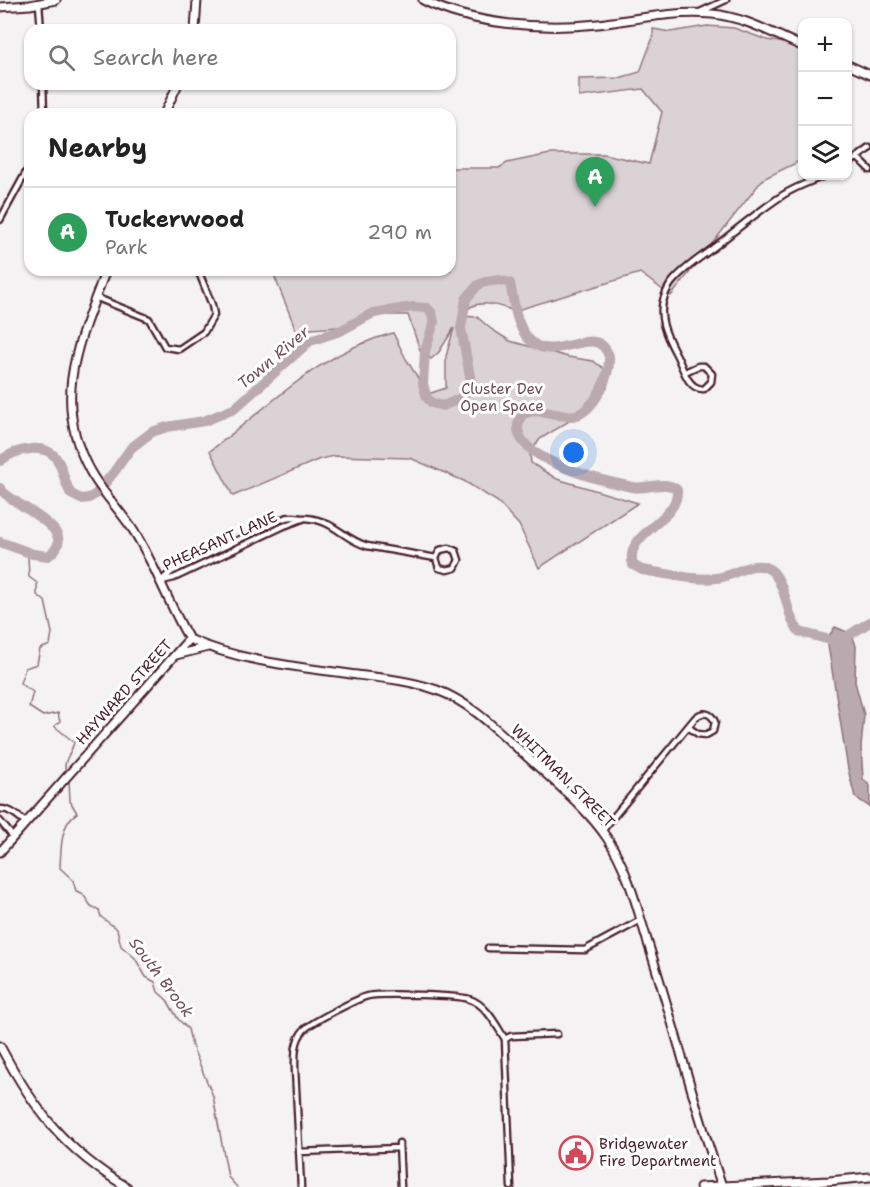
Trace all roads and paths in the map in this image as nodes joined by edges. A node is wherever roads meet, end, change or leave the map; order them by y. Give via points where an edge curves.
1 (56, 0) edge
2 (197, 0) edge
3 (423, 0) edge
4 (726, 0) edge
5 (39, 4) junction
6 (0, 7) edge
7 (697, 13) junction
8 (41, 24) edge
9 (195, 24) edge
10 (798, 44) edge
11 (852, 66) edge
12 (870, 75) edge
13 (44, 90) edge
14 (175, 90) edge
15 (44, 108) edge
16 (167, 108) edge
17 (870, 148) edge
18 (858, 158) junction
19 (852, 162) edge
20 (870, 170) edge
21 (24, 176) edge
22 (815, 180) edge
23 (0, 220) edge
24 (104, 276) edge
25 (200, 276) edge
26 (95, 297) junction
27 (685, 372) junction
28 (305, 519) junction
29 (237, 540) junction
30 (241, 547) junction
31 (221, 548) junction
32 (224, 554) junction
33 (436, 558) junction
34 (161, 581) junction
35 (189, 639) junction
36 (207, 647) junction
37 (176, 655) junction
38 (688, 727) junction
39 (0, 809) edge
40 (0, 821) edge
41 (26, 823) junction
42 (602, 831) junction
43 (13, 837) junction
44 (0, 852) edge
45 (640, 920) junction
46 (489, 948) dead end
47 (557, 1034) dead end
48 (504, 1039) junction
49 (0, 1046) edge
50 (299, 1152) junction
51 (870, 1177) edge
52 (818, 1184) edge
53 (722, 1186) edge
54 (127, 1187) edge
55 (301, 1187) edge
56 (401, 1187) edge
57 (511, 1187) edge
58 (700, 1187) edge

1 - 5 street
2 - 9 street
3 - 7 street via 473,19 547,25 590,25
4 - 7 street
5 - 6 street
5 - 8 street
7 - 10 street via 746,22
11 - 12 street
13 - 15 street
14 - 16 street
17 - 18 street
18 - 19 street
18 - 20 street
21 - 23 street
22 - 27 street via 773,202 670,285 663,300 662,318
24 - 26 street, HAYWARD STREET
25 - 26 street via 214,315 204,332 179,349 165,347 143,315
26 - 34 street, HAYWARD STREET via 72,368 70,391 76,441 97,483 135,533
27 - 27 street via 697,388 706,388 712,380 711,371 704,366
28 - 29 street, PHEASANT LANE via 285,518
28 - 30 street, PHEASANT LANE
28 - 33 street, PHEASANT LANE via 324,521 363,545
29 - 30 street
29 - 31 street, PHEASANT LANE
30 - 32 street, PHEASANT LANE
31 - 32 street
31 - 34 street, PHEASANT LANE via 171,572
32 - 34 street, PHEASANT LANE
33 - 33 street, PHEASANT LANE via 440,550 449,548 457,553 458,562 453,569 445,570 438,566
34 - 35 street, HAYWARD STREET
35 - 36 street, WHITMAN STREET
35 - 37 street, HAYWARD STREET
36 - 37 street
36 - 42 street, WHITMAN STREET via 268,661 411,683 445,693 503,735
37 - 41 street, HAYWARD STREET
38 - 38 street via 701,713 711,715 715,722 714,729 706,735
38 - 42 street
39 - 41 street via 18,815
40 - 43 street
41 - 43 street, HAYWARD STREET
42 - 45 street, WHITMAN STREET via 621,862
43 - 44 street, HAYWARD STREET
45 - 46 street via 585,950
45 - 53 street, WHITMAN STREET
47 - 48 street
48 - 50 street via 483,1008 469,999 376,995 357,1000 304,1030 298,1041 295,1069
48 - 57 street
49 - 54 street via 26,1093 49,1123 90,1161
50 - 55 street
50 - 56 street via 399,1145
51 - 52 street
52 - 53 street
53 - 58 street

